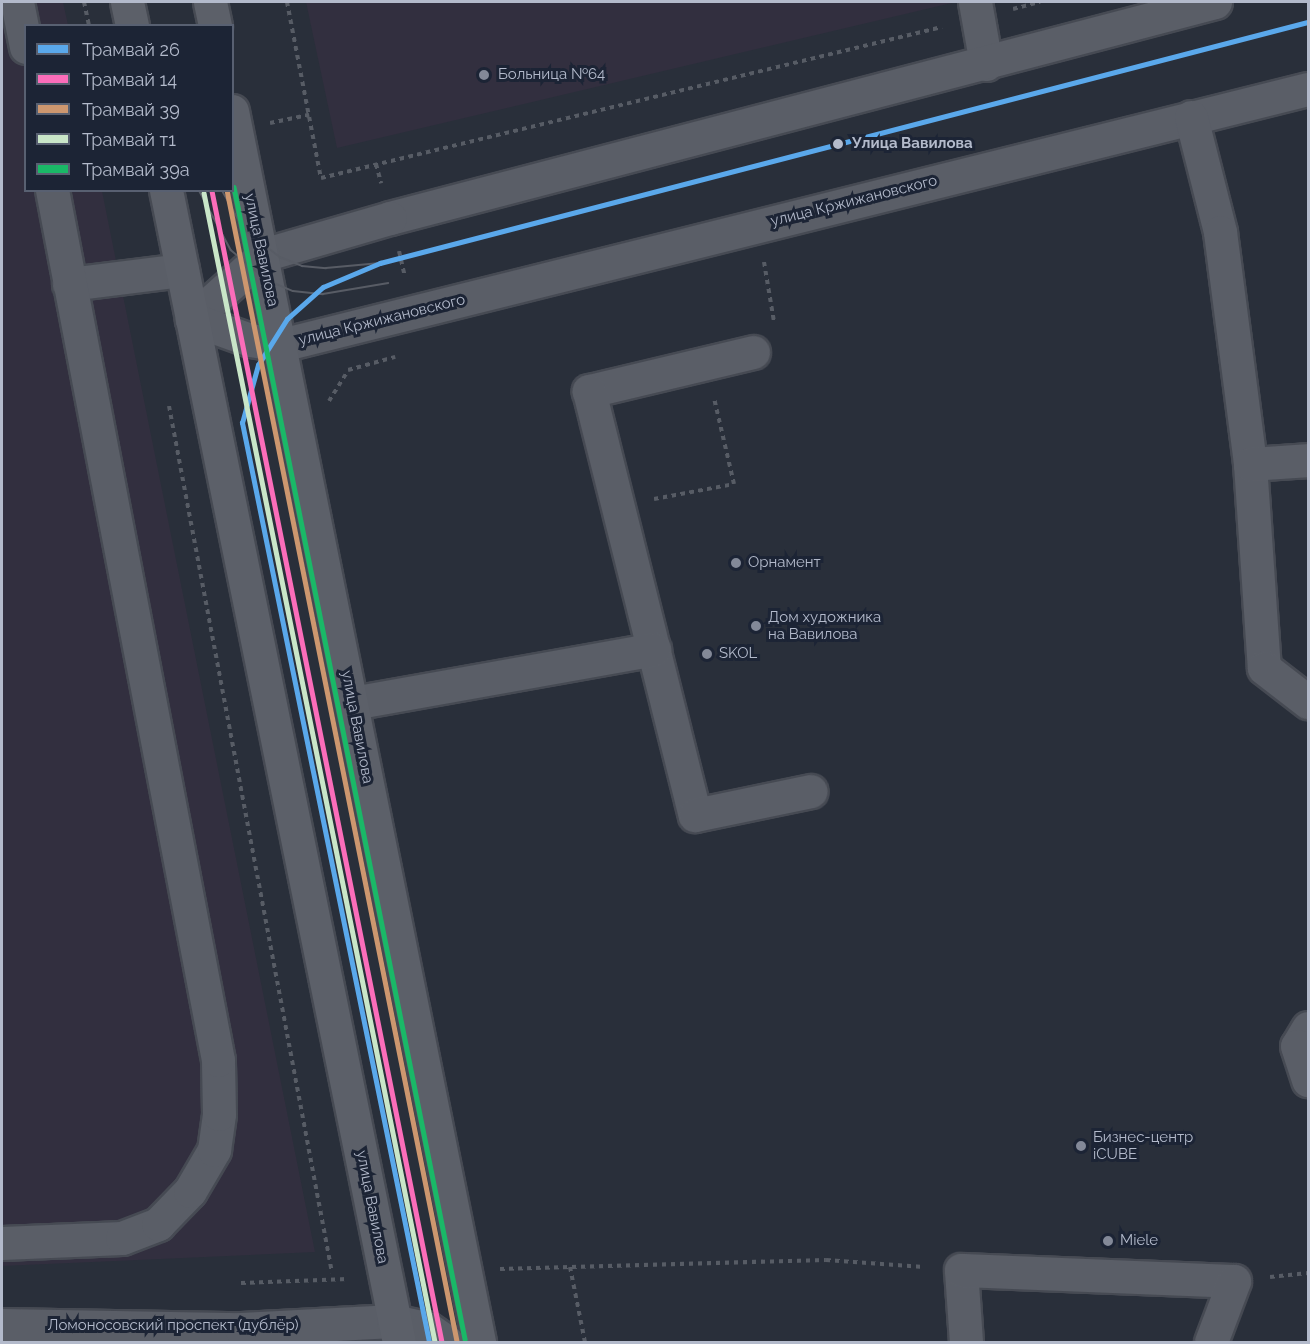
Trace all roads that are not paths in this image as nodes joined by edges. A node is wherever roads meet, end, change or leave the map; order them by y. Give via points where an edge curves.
1 (17, 2) edge
2 (128, 2) edge
3 (210, 2) edge
4 (1215, 2) edge
5 (977, 10) edge
6 (132, 24) edge
7 (215, 24) edge
8 (24, 36) edge
9 (986, 64) junction
10 (1308, 89) edge
11 (1191, 117) junction
12 (246, 118) edge
13 (52, 192) edge
14 (166, 192) edge
15 (263, 255) junction
16 (182, 270) junction
17 (69, 284) junction
18 (192, 319) junction
19 (281, 345) junction
20 (753, 352) road end
21 (1308, 459) edge
22 (1250, 464) junction
23 (654, 650) junction
24 (1308, 702) edge
25 (352, 703) junction
26 (811, 791) dead end
27 (1308, 1028) edge
28 (1308, 1080) edge
29 (2, 1244) edge
30 (2, 1325) edge
31 (396, 1332) edge
32 (447, 1342) edge
33 (479, 1342) edge
34 (966, 1342) edge
35 (1211, 1342) edge

1 - 8 street
2 - 6 main road
3 - 7 main road
4 - 9 street
5 - 9 street
9 - 15 street via 390,218
10 - 11 street, улица Кржижановского
11 - 19 street, улица Кржижановского
11 - 22 street via 1220,232
12 - 15 main road, улица Вавилова
13 - 17 street
14 - 16 main road, улица Вавилова
15 - 18 street
15 - 19 main road, улица Вавилова
16 - 17 street
16 - 18 main road, улица Вавилова
17 - 29 street via 219,1060 219,1114 214,1150 190,1191 158,1224 122,1238
18 - 19 street, улица Кржижановского via 250,340
18 - 31 main road, улица Вавилова
19 - 25 main road, улица Вавилова
20 - 23 street via 588,391
21 - 22 street
22 - 24 street via 1264,668
23 - 25 street
23 - 26 street via 695,815
25 - 33 main road, улица Вавилова
27 - 28 street via 1298,1046
30 - 31 street, Ломоносовский проспект (дублёр)
31 - 32 street, Ломоносовский проспект (дублёр) via 427,1328
34 - 35 street via 961,1270 1234,1281

